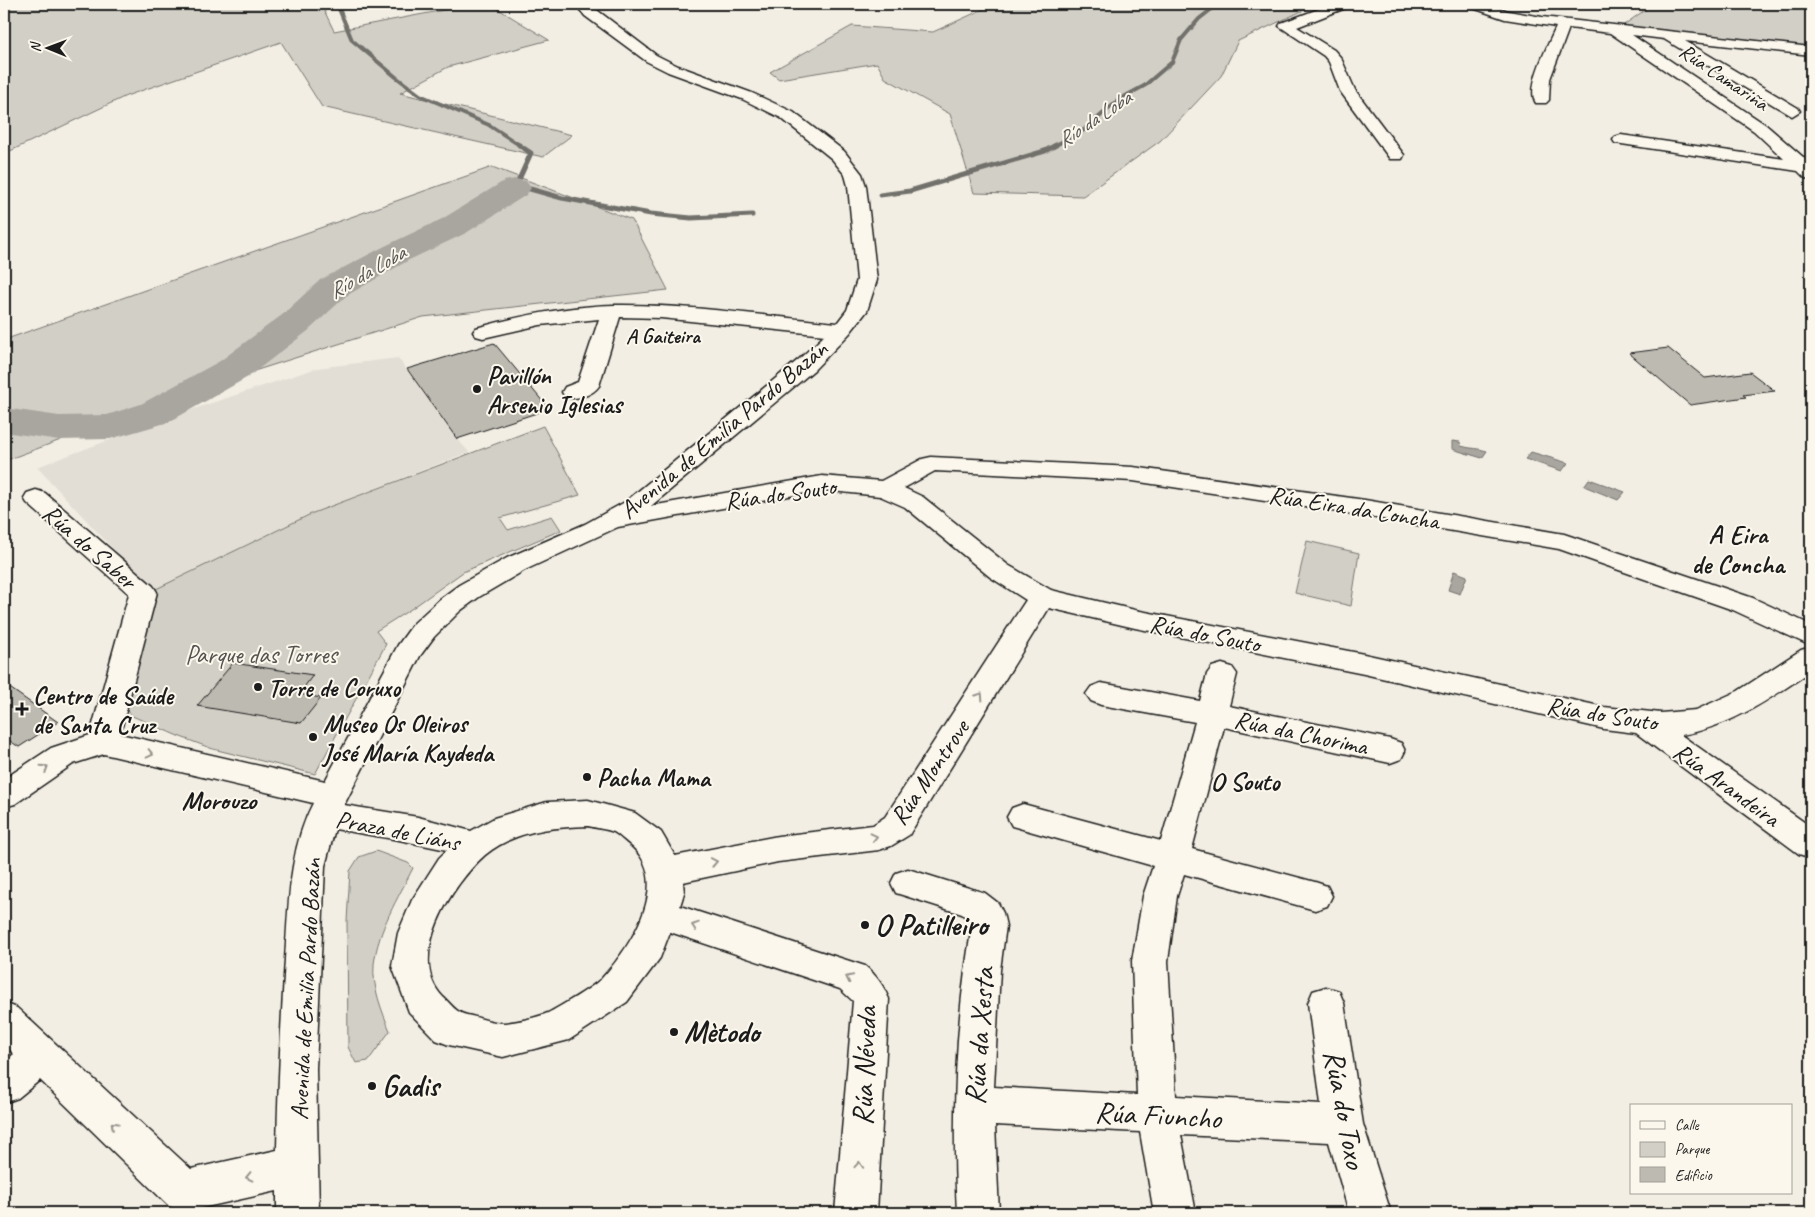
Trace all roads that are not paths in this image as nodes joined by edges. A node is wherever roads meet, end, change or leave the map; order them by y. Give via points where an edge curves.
1 (582, 4) edge
2 (1343, 4) edge
3 (1474, 4) edge
4 (1564, 24) junction
5 (1614, 30) junction
6 (1668, 36) junction
7 (1811, 51) edge
8 (1542, 100) dead end
9 (1792, 111) dead end
10 (1621, 140) dead end
11 (1778, 143) junction
12 (1803, 147) dead end
13 (1396, 155) dead end
14 (1808, 170) edge
15 (612, 311) junction
16 (842, 330) junction
17 (483, 332) dead end
18 (573, 392) dead end
19 (885, 489) junction
20 (36, 498) dead end
21 (614, 520) junction
22 (1042, 597) junction
23 (1811, 636) edge
24 (1811, 657) edge
25 (1222, 674) dead end
26 (1101, 694) dead end
27 (1212, 714) junction
28 (1643, 723) junction
29 (103, 742) junction
30 (1390, 751) dead end
31 (4, 795) edge
32 (328, 805) junction
33 (1023, 818) dead end
34 (1811, 844) edge
35 (474, 846) junction
36 (1173, 857) junction
37 (666, 872) junction
38 (908, 883) dead end
39 (1315, 896) dead end
40 (660, 914) junction
41 (1326, 1003) dead end
42 (4, 1020) edge
43 (41, 1056) junction
44 (4, 1085) edge
45 (974, 1105) junction
46 (1156, 1115) junction
47 (1343, 1124) junction
48 (297, 1166) junction
49 (298, 1213) edge
50 (856, 1213) edge
51 (978, 1213) edge
52 (1175, 1213) edge
53 (1370, 1213) edge

1 - 16 street, Avenida de Emilia Pardo Bazán via 651,58 787,115 831,150 854,174 867,280 857,311
2 - 13 street via 1286,26 1329,53 1336,61 1348,91
3 - 4 street via 1505,15
4 - 5 street
4 - 8 street via 1542,79
5 - 6 street
5 - 11 street, Rúa Camariña
6 - 7 street
6 - 9 street
10 - 14 street, Rúa Camariña
11 - 12 street
11 - 14 street, Rúa Camariña
15 - 16 street via 661,312
15 - 17 street via 540,319
15 - 18 street via 588,386
16 - 21 street, Avenida de Emilia Pardo Bazán via 806,364 634,507
19 - 21 street, Rúa do Souto via 822,483
19 - 22 street, Rúa do Souto via 914,502 999,571
19 - 23 street, Rúa Eira da Concha via 931,464 1133,474 1365,508 1564,542 1743,604
20 - 29 street, Rúa do Saber via 143,592
21 - 32 street, Avenida de Emilia Pardo Bazán via 516,564 469,591 424,630 408,652
22 - 28 street, Rúa do Souto via 1604,718
37 -> 22 street, Rúa Montrove via 778,850 879,837 897,826
24 - 28 street, Rúa do Souto via 1712,717 1680,724
25 - 27 street, Rúa da Chorima
26 - 27 street, Rúa da Chorima
27 - 30 street, Rúa da Chorima
27 - 36 street, Rúa da Chorima
28 - 34 street, Rúa Arandeira
31 -> 29 street via 62,756
29 -> 32 street
32 - 35 street, Praza de Liáns via 375,822 456,839
32 - 48 street, Avenida de Emilia Pardo Bazán via 308,866 297,1069
33 - 36 street
35 - 37 street, Praza de Liáns via 506,826 547,814 588,813 624,822 648,841
35 - 40 street, Praza de Liáns via 451,868 429,900 416,933 410,966 422,1000 449,1028 503,1040 556,1028 614,991 647,947
36 - 39 street
36 - 46 street, Rúa da Chorima via 1160,896 1150,961
37 - 40 street, Praza de Liáns via 667,893
38 - 45 street, Rúa da Xesta via 973,903 986,913 989,926 982,970
50 -> 40 street, Rúa Néveda via 871,999 864,987 852,978
41 - 47 street, Rúa do Toxo
42 - 43 street
43 - 44 street
48 -> 43 street via 184,1191
45 - 46 street, Rúa Fiuncho
45 - 51 street, Rúa da Xesta
46 - 47 street, Rúa Fiuncho
46 - 52 street, Rúa da Chorima
47 - 53 street, Rúa do Toxo
48 - 49 street, Avenida de Emilia Pardo Bazán

